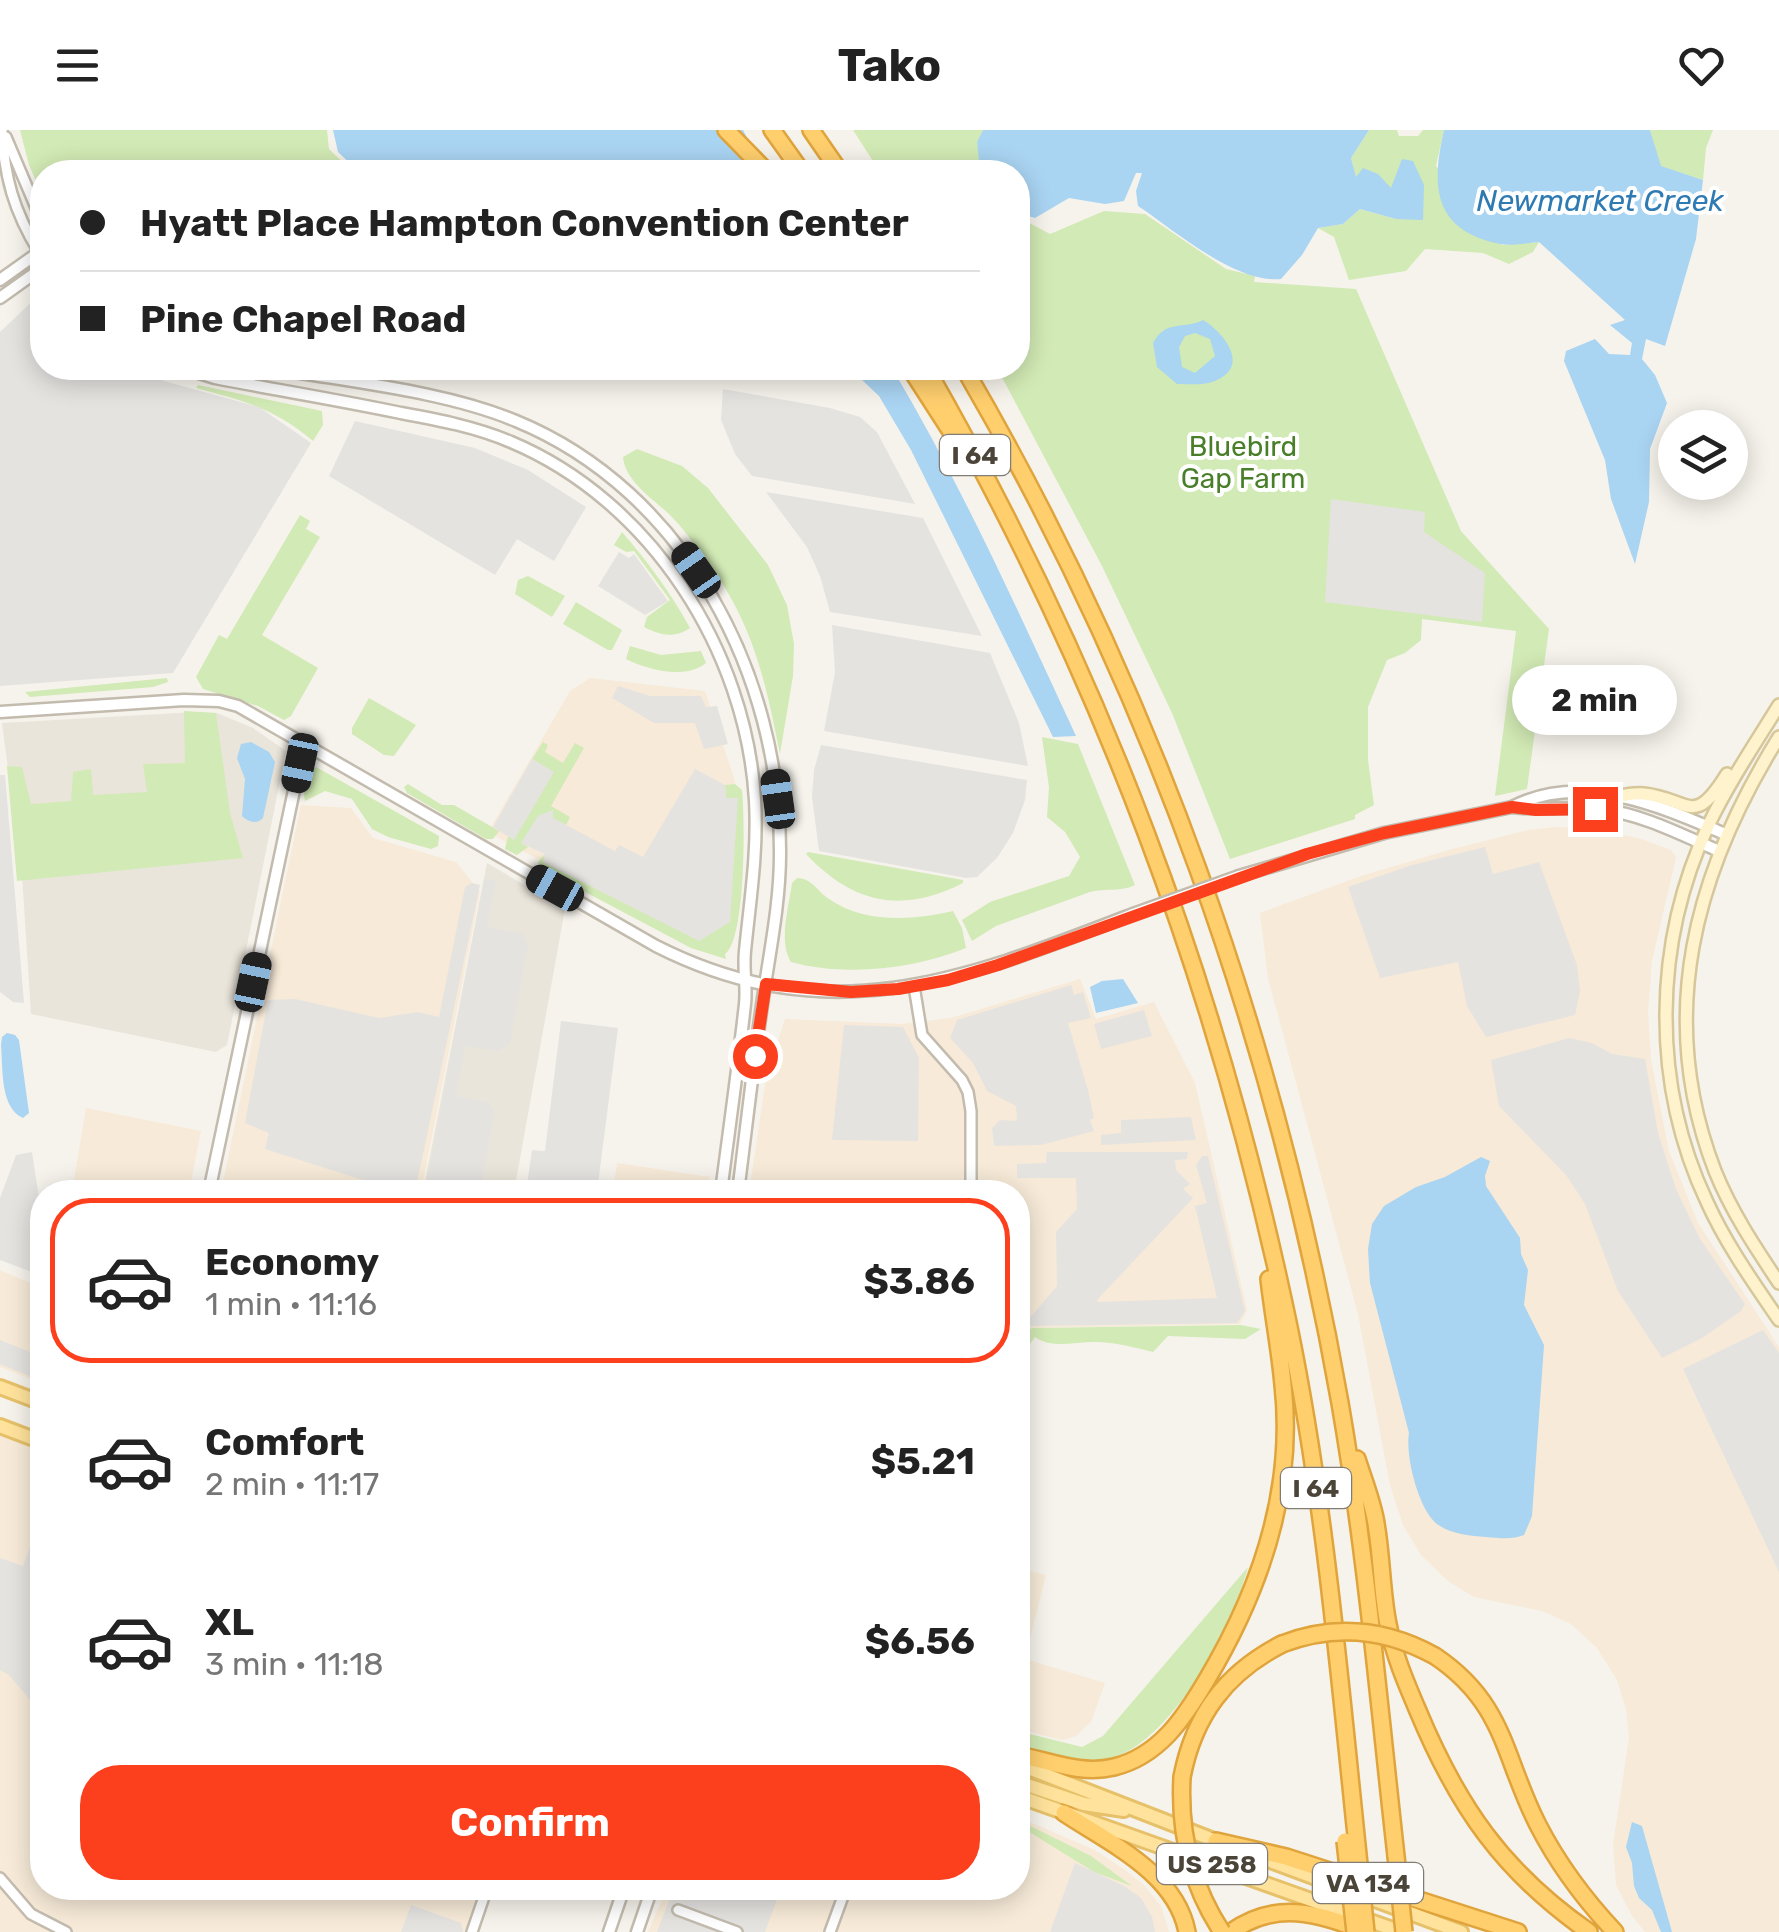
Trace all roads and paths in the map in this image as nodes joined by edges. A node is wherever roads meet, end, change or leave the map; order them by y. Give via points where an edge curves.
1 (3, 130) edge
2 (726, 130) edge
3 (772, 130) edge
4 (811, 130) edge
5 (823, 130) edge
6 (755, 160) edge
7 (793, 160) edge
8 (833, 160) edge
9 (837, 160) edge
10 (30, 194) edge
11 (30, 234) edge
12 (30, 260) edge
13 (30, 277) edge
14 (0, 280) edge
15 (0, 298) edge
16 (226, 380) edge
17 (338, 380) edge
18 (918, 380) edge
19 (933, 380) edge
20 (971, 380) edge
21 (1022, 545) junction
22 (1779, 705) edge
23 (0, 712) edge
24 (1762, 733) junction
25 (1779, 736) edge
26 (304, 743) junction
27 (1619, 796) junction
28 (1512, 807) junction
29 (1708, 826) junction
30 (1725, 834) junction
31 (1701, 843) junction
32 (1719, 851) junction
33 (745, 979) junction
34 (766, 984) junction
35 (914, 986) junction
36 (211, 1180) edge
37 (723, 1180) edge
38 (740, 1180) edge
39 (970, 1180) edge
40 (1259, 1196) junction
41 (1779, 1283) edge
42 (1779, 1320) edge
43 (0, 1387) edge
44 (30, 1398) edge
45 (1340, 1402) junction
46 (0, 1426) edge
47 (30, 1437) edge
48 (1030, 1759) edge
49 (1030, 1769) edge
50 (1030, 1786) edge
51 (1030, 1800) edge
52 (1064, 1813) junction
53 (1151, 1815) junction
54 (1216, 1840) junction
55 (1351, 1843) junction
56 (0, 1878) edge
57 (483, 1900) edge
58 (620, 1900) edge
59 (648, 1900) edge
60 (842, 1900) edge
61 (678, 1910) dead end
62 (66, 1932) edge
63 (472, 1932) edge
64 (609, 1932) edge
65 (636, 1932) edge
66 (737, 1932) edge
67 (830, 1932) edge
68 (1187, 1932) edge
69 (1222, 1932) edge
70 (1231, 1932) edge
71 (1355, 1932) edge
72 (1367, 1932) edge
73 (1403, 1932) edge
74 (1461, 1932) edge
75 (1518, 1932) edge
76 (1589, 1932) edge
77 (1615, 1932) edge

1 - 10 street
1 - 11 street via 8,186
2 - 6 highway
3 - 7 highway
4 - 8 highway
5 - 9 highway
12 - 14 street
13 - 15 street
16 - 33 street via 493,435 564,468 639,530 710,637 746,733 756,817
17 - 34 street via 436,398 546,434 600,468 676,543 736,645 770,750 780,853
18 - 21 highway
19 - 21 highway, I 64
20 - 45 highway, I 64 via 1079,582 1193,854 1278,1124
21 - 40 highway, I 64 via 1098,710 1183,928
22 - 24 main road
23 - 26 street via 220,701
24 - 27 main road via 1704,804 1687,808 1645,794
24 - 29 main road
25 - 30 main road
26 - 33 street via 618,926 683,959
26 - 36 street
27 - 28 street via 1534,796
27 - 29 street
28 - 31 street via 1622,813
28 - 35 street, bridge via 1384,833 1239,876 998,965
29 - 30 street
29 - 31 main road
30 - 32 main road
31 - 32 street
31 - 42 main road via 1669,959 1670,1083 1708,1206
32 - 41 main road via 1690,963 1688,1066 1716,1172
33 - 34 street
33 - 37 street
34 - 35 street via 833,992
34 - 38 street
35 - 39 street via 922,1035 968,1092
40 - 48 highway via 1284,1387 1284,1467 1272,1532 1240,1621 1183,1718 1138,1759 1084,1770
40 - 55 highway, I 64 via 1313,1464
43 - 44 main road
45 - 73 highway, I 64, bridge
45 - 76 highway via 1375,1515 1396,1655 1438,1759 1462,1806 1499,1852
46 - 47 main road
49 - 53 main road, US 258
50 - 53 main road
51 - 52 main road, US 258
52 - 68 highway via 1158,1879
52 - 73 main road, US 258
53 - 54 main road, US 258
54 - 74 main road, US 258
54 - 75 highway, VA 134
55 - 71 highway, bridge
55 - 72 highway, I 64, bridge
56 - 62 street via 32,1914
57 - 63 street
58 - 64 street
59 - 65 street
60 - 67 street
61 - 66 street
69 - 77 highway, bridge via 1192,1870 1182,1822 1190,1742 1212,1700 1243,1668 1282,1644 1326,1632 1360,1632 1400,1640 1462,1676 1501,1730 1550,1846
70 - 72 highway via 1289,1910

